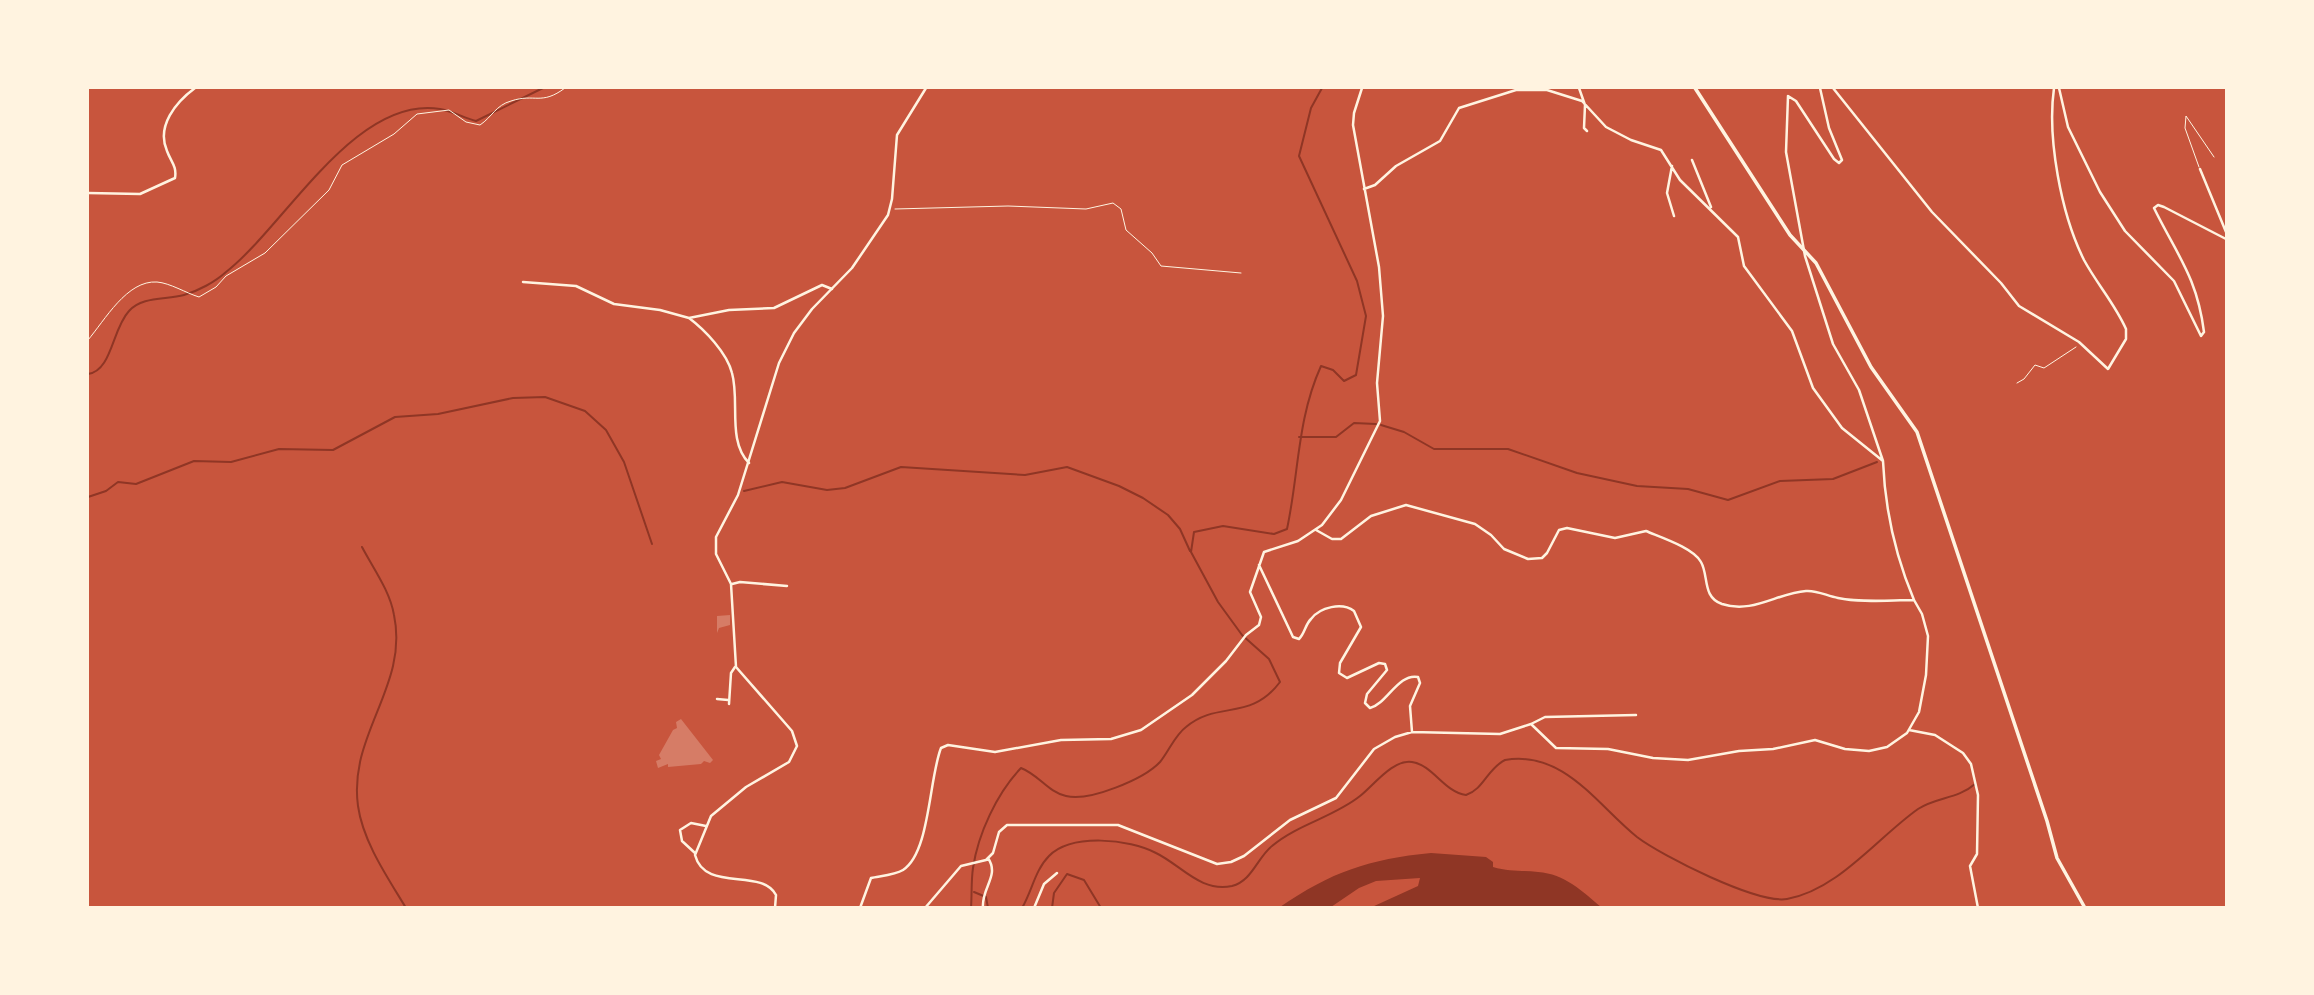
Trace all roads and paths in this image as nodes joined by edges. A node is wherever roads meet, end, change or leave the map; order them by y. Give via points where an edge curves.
1 (195, 88) edge
2 (565, 88) edge
3 (926, 88) edge
4 (1362, 88) edge
5 (1579, 88) edge
6 (1695, 88) edge
7 (1820, 88) edge
8 (1833, 88) edge
9 (2056, 88) edge
10 (1585, 105) junction
11 (1587, 131) dead end
12 (2214, 157) dead end
13 (1692, 160) dead end
14 (1672, 166) junction
15 (2200, 169) joint
16 (1364, 190) junction
17 (88, 193) edge
18 (889, 210) junction
19 (1713, 210) junction
20 (1674, 216) dead end
21 (2227, 232) edge
22 (2227, 239) edge
23 (1241, 273) dead end
24 (523, 282) dead end
25 (832, 289) junction
26 (701, 315) junction
27 (689, 317) junction
28 (700, 326) junction
29 (88, 340) edge
30 (2079, 342) junction
31 (2017, 383) dead end
32 (1883, 461) junction
33 (749, 463) junction
34 (1316, 530) junction
35 (1259, 565) junction
36 (731, 584) junction
37 (787, 586) dead end
38 (1914, 600) junction
39 (736, 667) junction
40 (717, 699) dead end
41 (1636, 715) dead end
42 (1531, 724) junction
43 (1909, 730) junction
44 (1412, 732) junction
45 (706, 826) junction
46 (695, 853) junction
47 (988, 858) junction
48 (1057, 873) dead end
49 (775, 908) edge
50 (860, 908) edge
51 (925, 908) edge
52 (983, 908) edge
53 (1034, 908) edge
54 (1978, 908) edge
55 (2085, 908) edge

1 - 17 street via 172,111 165,126 164,141 177,169 175,177 140,194
2 - 29 path via 551,98 514,99 498,106 480,125 449,110 417,114 394,134 342,165 329,190 265,253 226,276 216,288 199,298 160,282 142,283
3 - 18 street via 897,135
4 - 16 street via 1353,125
5 - 10 street
6 - 55 main road via 1790,234 1816,264 1871,367 1917,432 2055,853
7 - 32 street via 1841,162 1788,96 1790,184 1805,256 1833,344 1859,390
8 - 30 street via 1940,220 2019,306
9 - 22 street via 2067,127 2099,191 2125,231 2174,281 2201,336 2201,310 2191,275 2154,208 2164,207
9 - 30 street via 2052,127 2069,223 2127,334 2108,369
10 - 11 street
10 - 14 street via 1606,127 1661,150
10 - 16 street via 1548,90 1516,90 1488,97 1460,108 1440,141
12 - 15 lane via 2186,116 2185,128
13 - 19 street
14 - 19 street via 1679,180
14 - 20 street via 1667,193
15 - 21 street
16 - 34 street via 1384,316 1377,383 1380,421 1341,500
18 - 23 path via 1086,209 1113,203 1121,209 1126,230 1161,266
18 - 25 street
19 - 32 street via 1738,237 1744,266 1792,331 1813,388 1842,428
24 - 27 street via 576,286 603,301
25 - 26 street via 822,285 774,308
25 - 33 street via 800,324 782,356
26 - 27 street
26 - 28 street
27 - 28 street
28 - 33 street via 733,375 737,434
30 - 31 path via 2073,351 2044,368 2035,365
32 - 38 street via 1884,496 1897,561
33 - 36 street via 715,544
34 - 35 street via 1264,552
34 - 38 street via 1341,539 1371,516 1406,505 1475,524 1504,550 1528,559 1542,558 1559,530 1567,528 1615,538 1646,531 1678,543 1701,562 1711,596 1722,604 1755,606 1809,590 1840,599
35 - 44 street via 1293,637 1303,636 1308,622 1322,611 1340,606 1354,611 1361,627 1339,673 1347,678 1385,664 1387,670 1367,694 1365,703 1370,708 1405,678 1418,677 1420,683 1410,706
35 - 50 street via 1250,592 1261,621 1201,687 1141,730 1111,739 1061,740 995,752 948,745 941,748 920,847 904,870 871,878
36 - 37 street
36 - 39 street
38 - 43 street via 1928,636 1919,712
39 - 40 street via 731,673 729,702
39 - 45 street via 792,731 797,746 789,762 746,787 711,816
41 - 42 street via 1545,717
42 - 43 street via 1556,748 1608,749 1688,760 1815,740 1869,751 1887,747
42 - 44 street via 1500,734
43 - 54 street via 1935,735 1971,764 1978,795 1977,854 1970,866
44 - 47 street via 1374,749 1336,798 1290,820 1231,862 1217,864 1118,825 1007,825
45 - 46 street
45 - 46 street via 691,822 680,830 682,841
46 - 49 street via 698,864 709,873 772,889 777,898
47 - 51 street via 961,866
47 - 52 street via 994,867
48 - 53 street via 1044,884

